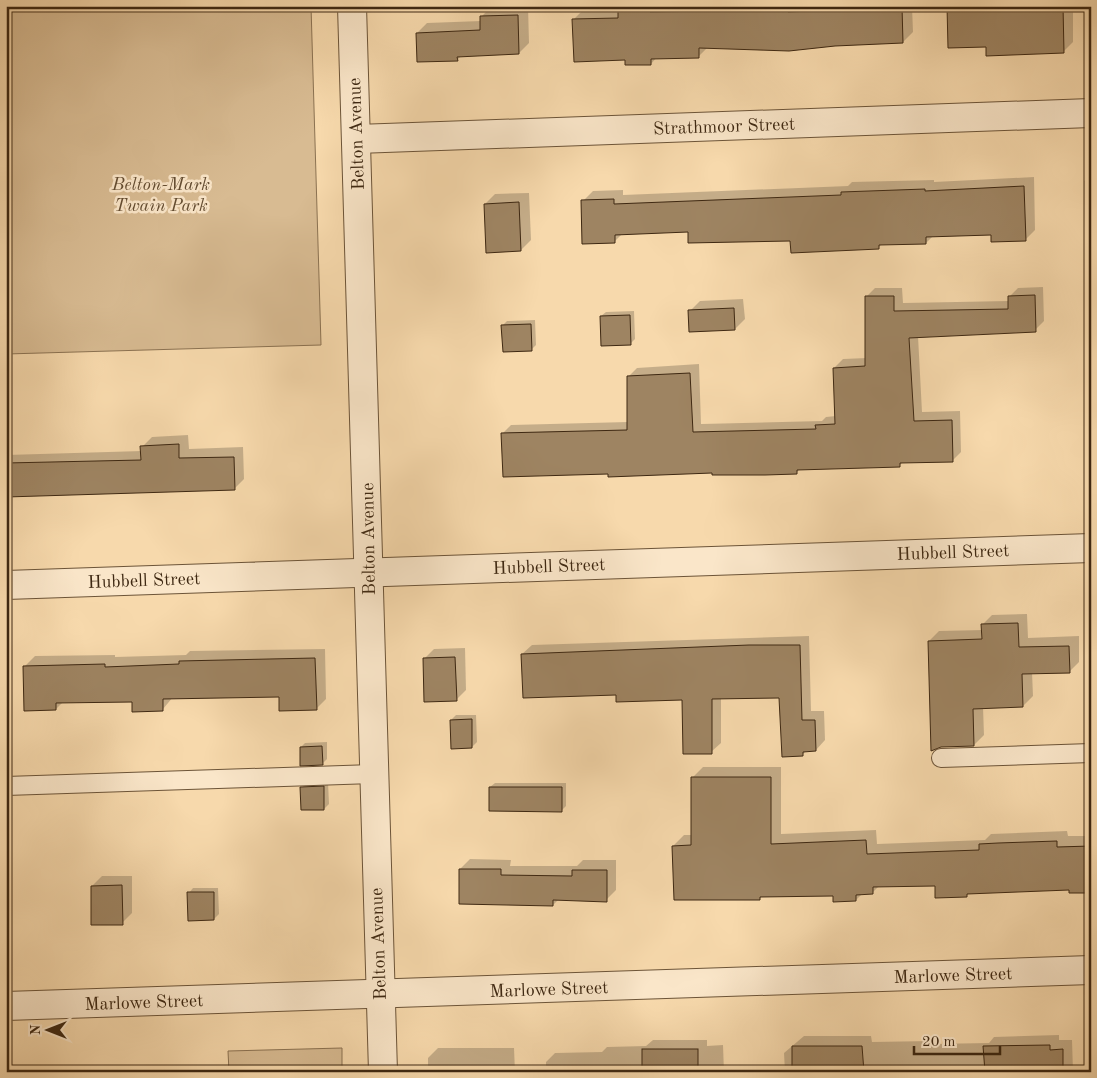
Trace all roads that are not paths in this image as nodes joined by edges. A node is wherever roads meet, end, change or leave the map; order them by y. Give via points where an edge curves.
1 (352, 6) edge
2 (1091, 113) edge
3 (357, 139) junction
4 (1091, 548) edge
5 (369, 572) junction
6 (6, 585) edge
7 (1091, 753) edge
8 (941, 758) dead end
9 (373, 774) junction
10 (6, 786) edge
11 (1091, 970) edge
12 (380, 994) junction
13 (6, 1006) edge
14 (383, 1072) edge

1 - 3 street, Belton Avenue
2 - 3 street, Strathmoor Street
3 - 5 street, Belton Avenue
4 - 5 street, Hubbell Street
5 - 6 street, Hubbell Street
5 - 9 street, Belton Avenue
7 - 8 lane
9 - 10 lane
9 - 12 street, Belton Avenue
11 - 12 street, Marlowe Street
12 - 13 street, Marlowe Street
12 - 14 street, Belton Avenue

